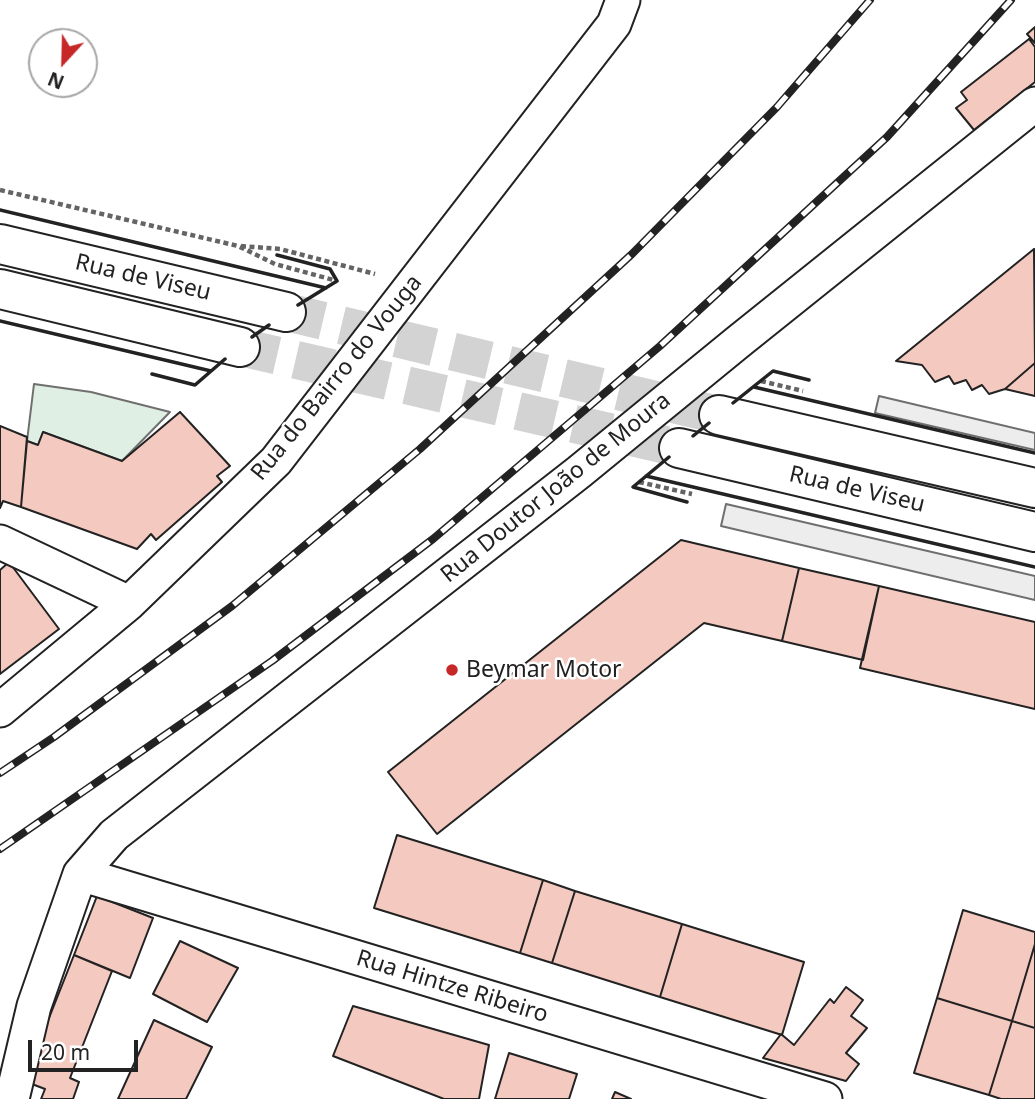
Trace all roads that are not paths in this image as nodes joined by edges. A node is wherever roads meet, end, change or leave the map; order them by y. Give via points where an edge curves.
1 (623, 0) edge
2 (1035, 104) edge
3 (0, 244) edge
4 (0, 289) edge
5 (286, 312) tunnel mouth
6 (240, 347) tunnel mouth
7 (719, 415) tunnel mouth
8 (679, 448) tunnel mouth
9 (1035, 488) edge
10 (1035, 532) edge
11 (0, 542) edge
12 (129, 603) junction
13 (0, 710) edge
14 (80, 874) junction
15 (816, 1098) edge
16 (12, 1099) edge

1 - 12 street, Rua do Bairro do Vouga via 614,24 276,461
2 - 14 street, Rua Doutor João de Moura via 579,472 114,835
3 - 5 main road, Rua de Viseu
4 - 6 main road, Rua de Viseu
7 - 9 main road, Rua de Viseu
8 - 10 main road, Rua de Viseu
11 - 12 street
12 - 13 street, Rua do Bairro do Vouga
14 - 15 street, Rua Hintze Ribeiro
14 - 16 street via 34,1006

